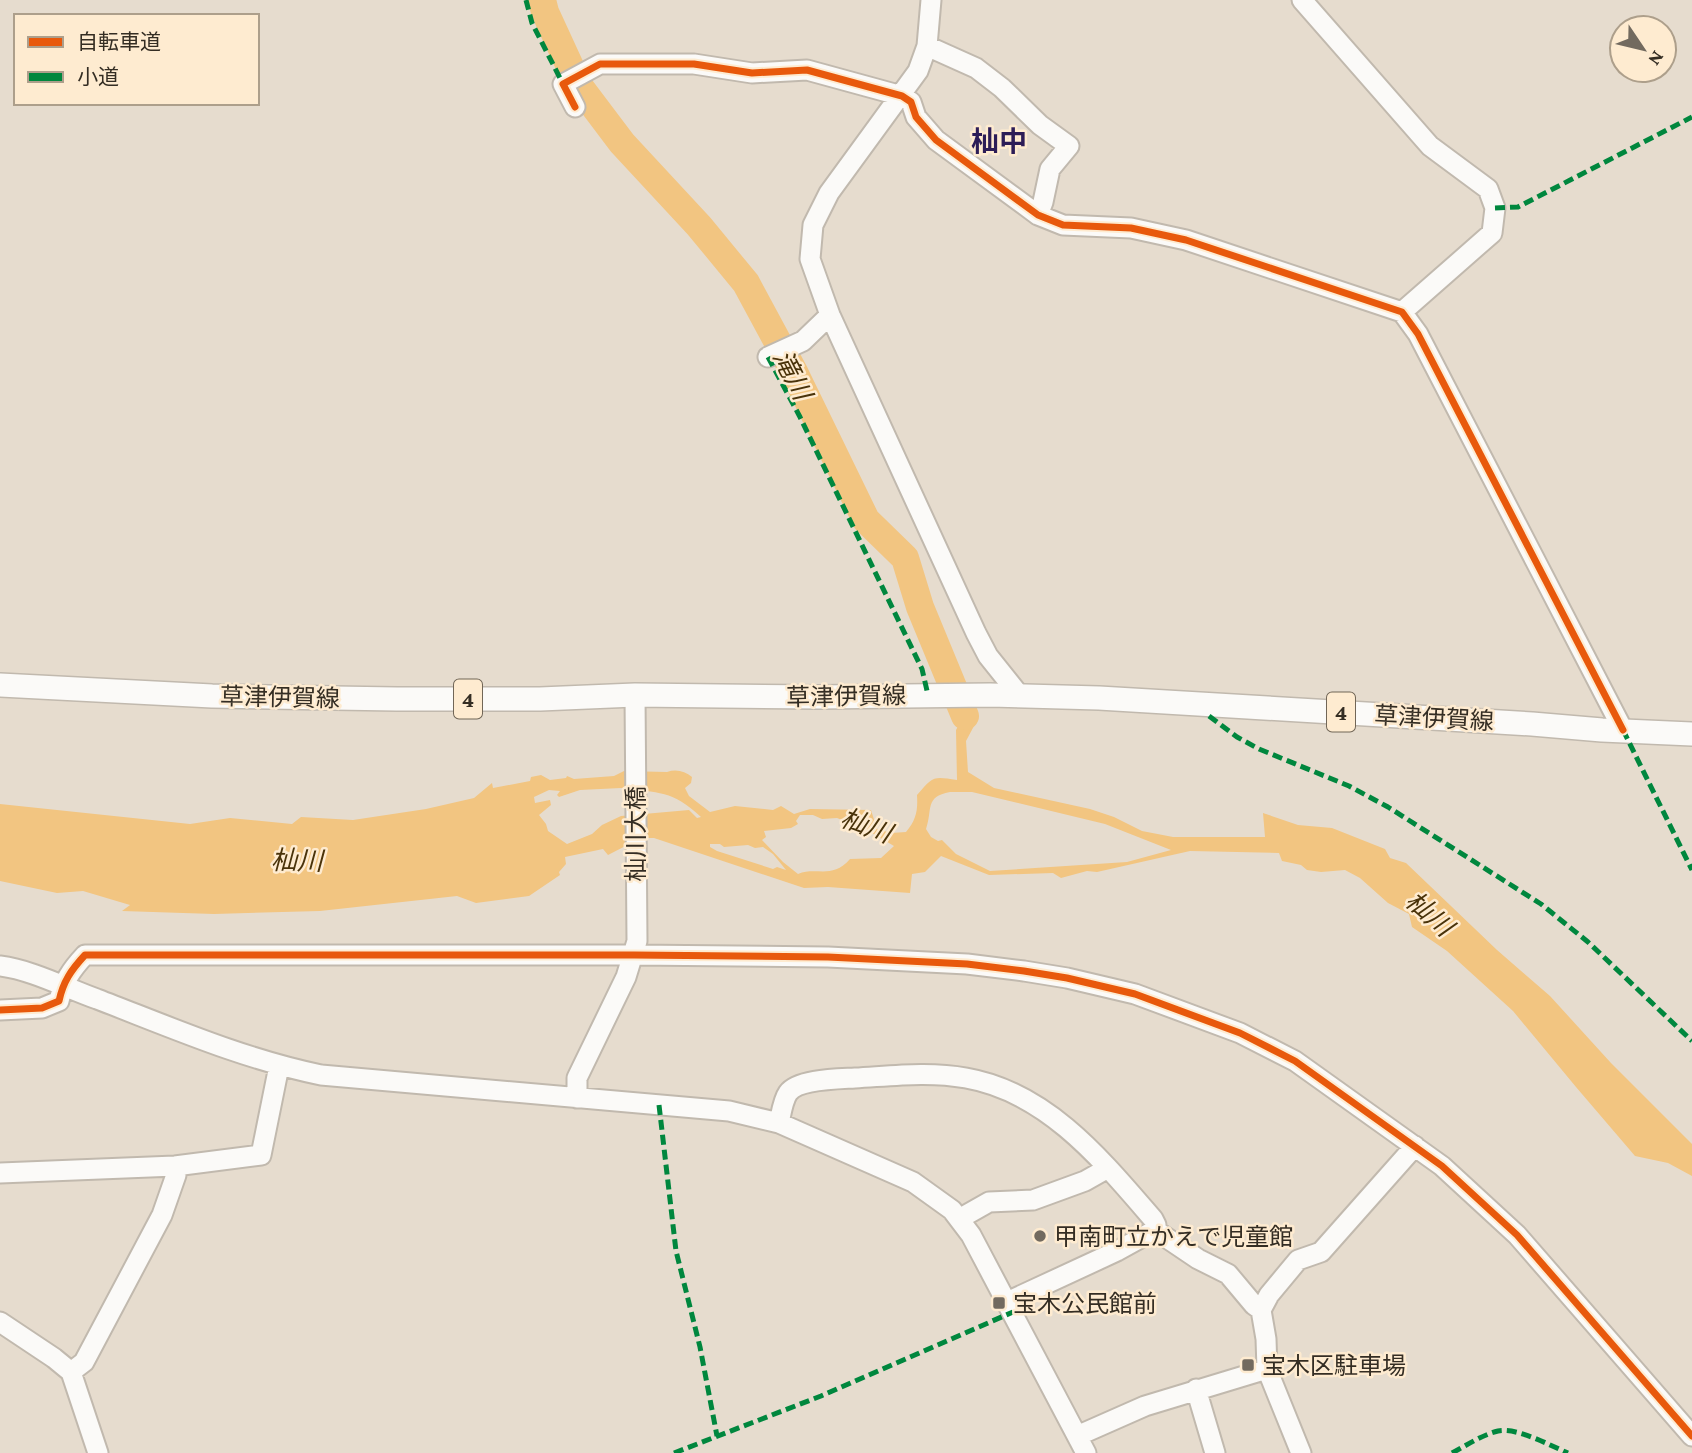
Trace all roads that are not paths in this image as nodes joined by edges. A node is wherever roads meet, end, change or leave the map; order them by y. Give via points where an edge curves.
1 (930, 0) edge
2 (1302, 0) edge
3 (927, 46) junction
4 (902, 96) junction
5 (575, 107) dead end
6 (1038, 215) junction
7 (1402, 312) junction
8 (830, 315) junction
9 (771, 356) dead end
10 (0, 685) edge
11 (635, 695) junction
12 (1020, 696) junction
13 (1622, 730) junction
14 (1692, 734) edge
15 (635, 948) junction
16 (0, 966) edge
17 (62, 986) junction
18 (0, 1010) edge
19 (279, 1066) junction
20 (577, 1098) junction
21 (779, 1123) junction
22 (1415, 1146) junction
23 (175, 1166) junction
24 (1108, 1168) junction
25 (0, 1174) edge
26 (959, 1219) junction
27 (1155, 1230) junction
28 (1007, 1302) junction
29 (1261, 1310) junction
30 (0, 1322) edge
31 (1267, 1369) junction
32 (71, 1372) junction
33 (1196, 1389) junction
34 (1692, 1436) edge
35 (1081, 1444) edge
36 (98, 1453) edge
37 (1215, 1453) edge
38 (1301, 1453) edge

1 - 3 street
2 - 7 street via 1430,146 1488,189 1495,208 1492,233
3 - 4 street
3 - 6 street via 976,68 1069,146 1050,169
4 - 5 street via 807,70 752,73 694,64 593,66 563,84
4 - 6 street via 936,140
4 - 8 street via 848,164 813,225 810,259
6 - 7 street via 1063,225 1131,228 1186,240
7 - 13 street via 1419,334
8 - 9 street via 803,341
8 - 12 street via 975,633
10 - 11 main road, 草津伊賀線 / 4 via 384,699
11 - 12 main road, 草津伊賀線 / 4
11 - 15 street, 杣川大橋
12 - 13 main road, 草津伊賀線 / 4
13 - 14 main road, 草津伊賀線 / 4
15 - 17 street via 85,955
15 - 20 street via 577,1078
15 - 22 street via 899,960 1024,971 1097,984 1197,1016 1278,1052
16 - 17 street
17 - 18 street via 59,1001 43,1008
17 - 19 street
19 - 20 street via 321,1075
19 - 23 street via 261,1156
20 - 21 street via 729,1111
21 - 24 street via 788,1093 797,1086 900,1075 963,1077 1035,1105 1069,1129
21 - 26 street via 913,1182
22 - 29 street via 1321,1252 1298,1261
22 - 34 street via 1517,1235
23 - 25 street
23 - 32 street via 162,1215 84,1362
24 - 26 street via 1033,1200 989,1202
24 - 27 street via 1153,1219
26 - 28 street
27 - 28 street
27 - 29 street via 1228,1274
28 - 35 street
29 - 31 street
30 - 32 street
31 - 33 street
31 - 38 street
32 - 36 street
33 - 35 street via 1145,1406
33 - 37 street

